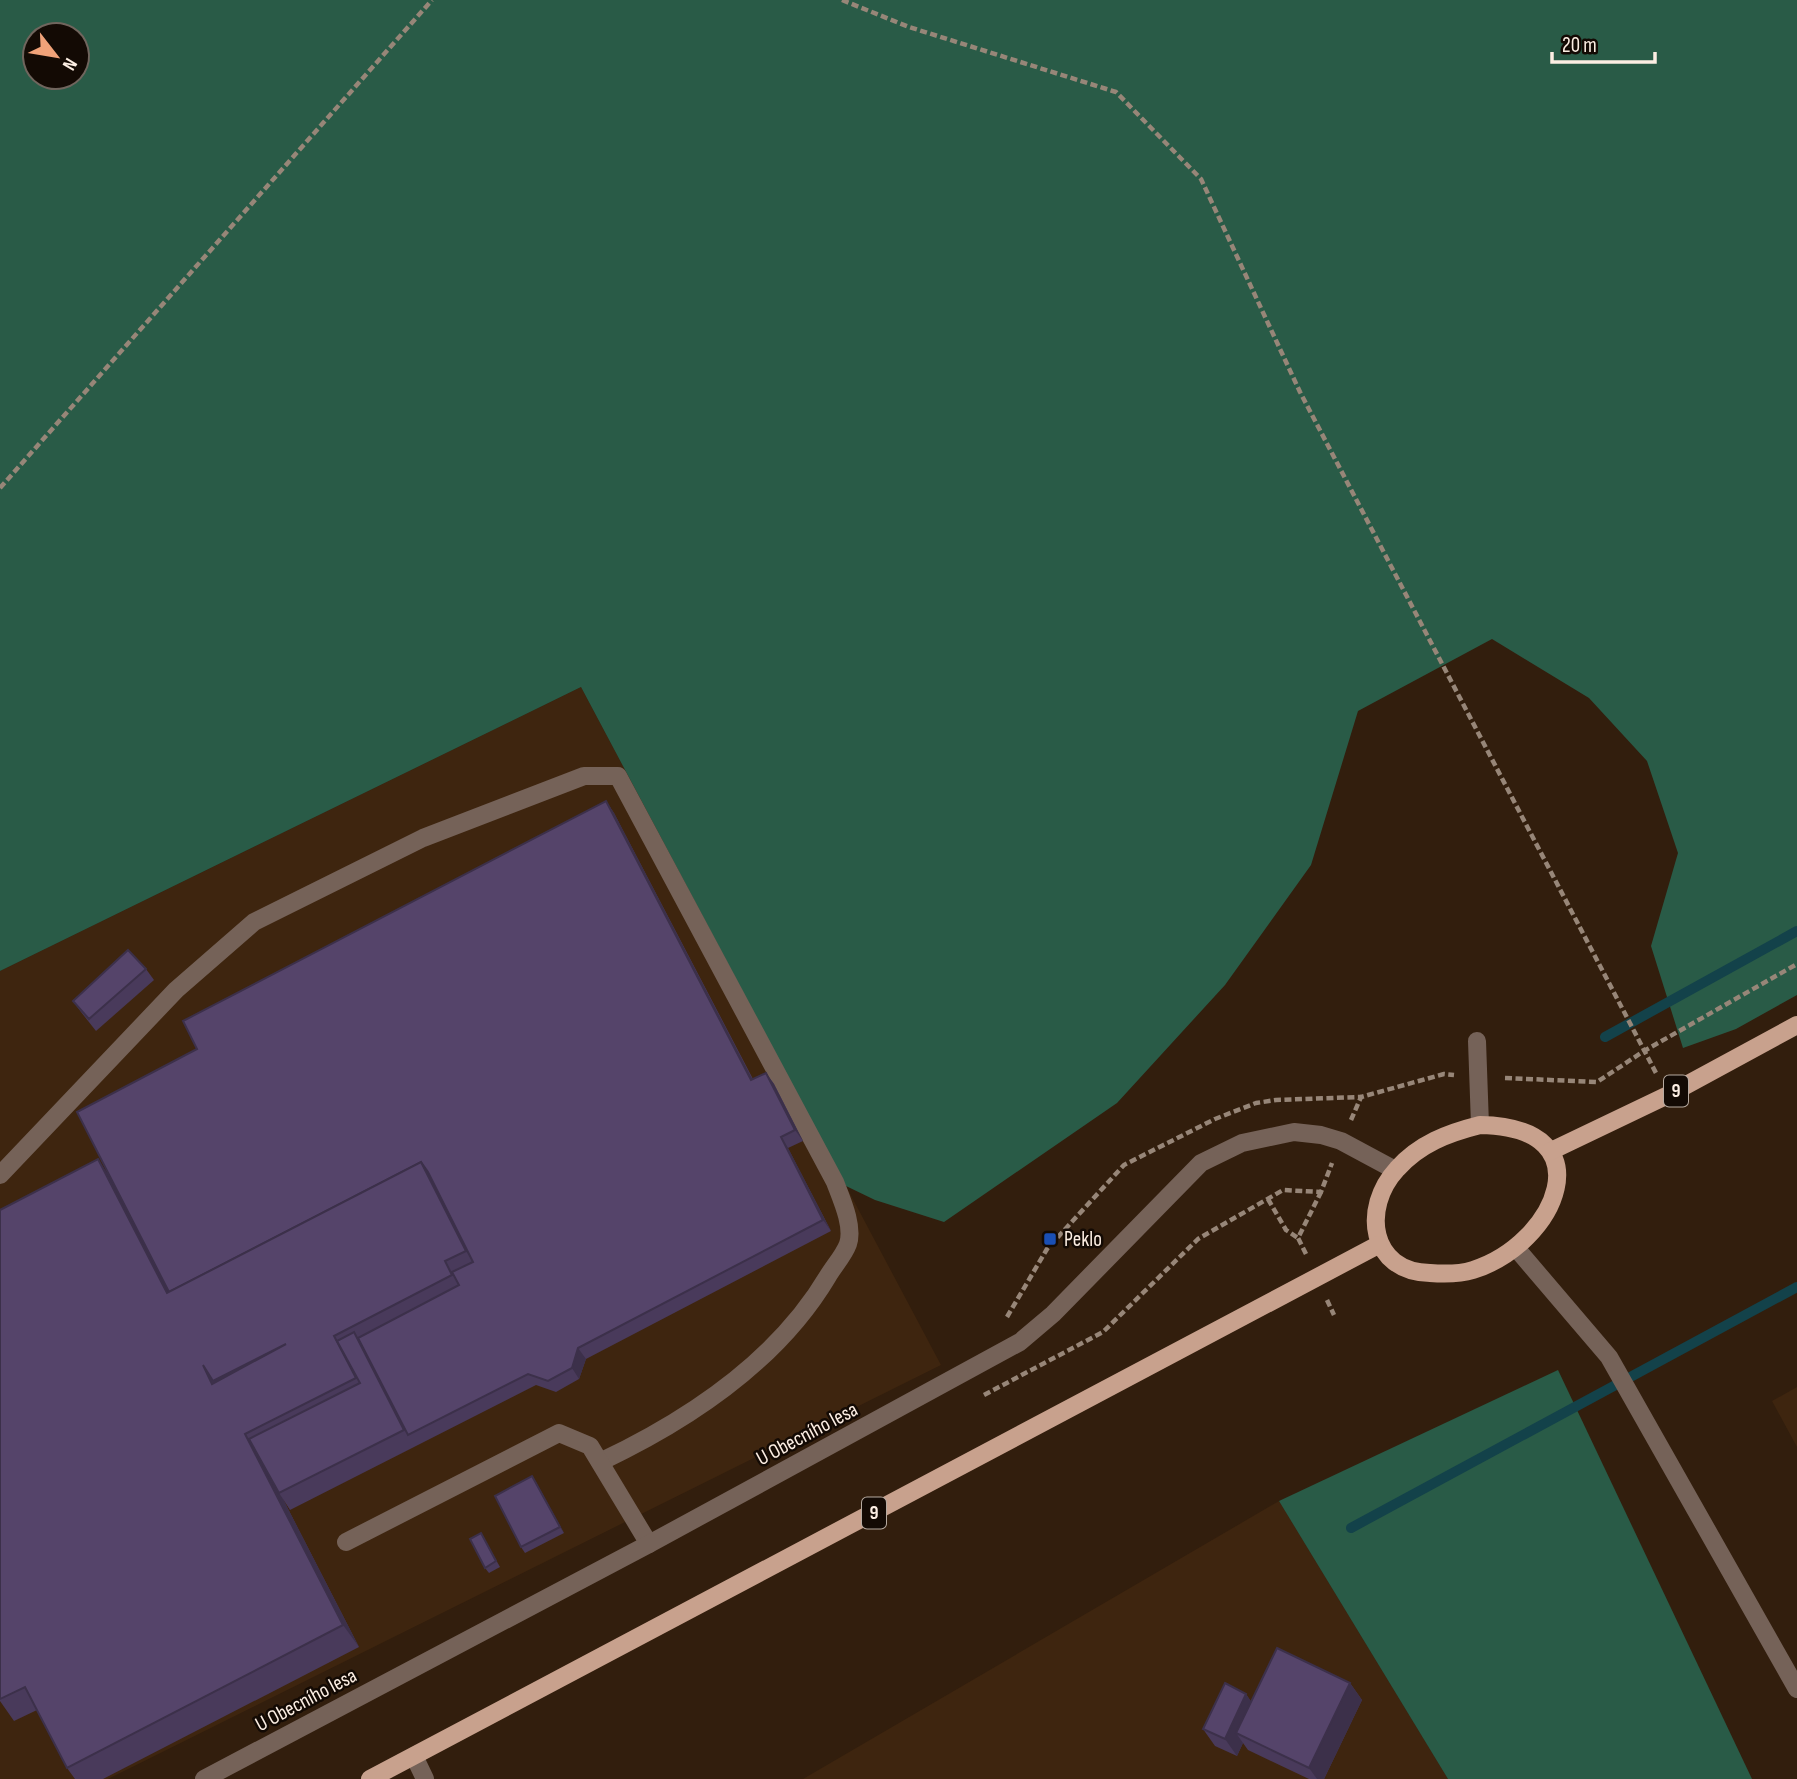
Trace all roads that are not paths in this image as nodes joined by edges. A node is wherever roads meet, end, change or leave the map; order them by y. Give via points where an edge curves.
1 (1797, 1025) edge
2 (1476, 1041) dead end
3 (1480, 1125) junction
4 (1551, 1151) junction
5 (1395, 1170) junction
6 (0, 1175) edge
7 (1378, 1245) junction
8 (1516, 1248) junction
9 (600, 1462) junction
10 (346, 1542) dead end
11 (649, 1544) junction
12 (1797, 1689) edge
13 (414, 1756) junction
14 (204, 1779) edge
15 (370, 1779) edge
16 (425, 1779) edge

1 - 4 main road, 9
2 - 3 street
3 - 4 main road via 1520,1129 1539,1138
3 - 5 main road via 1450,1132 1417,1150
4 - 8 main road via 1557,1169 1556,1188 1541,1218
5 - 7 main road via 1378,1200 1374,1222
5 - 11 street, U Obecního lesa via 1341,1141 1294,1132 1242,1143 1201,1163 1020,1342
6 - 9 street via 176,990 254,922 423,838 584,776 618,776 835,1182 845,1207 849,1242 814,1300 733,1385 642,1442
7 - 8 main road via 1409,1270 1427,1273 1470,1271
7 - 13 main road, 9
8 - 12 street via 1609,1357
9 - 10 street via 590,1446 559,1433
9 - 11 street
11 - 14 street, U Obecního lesa
13 - 15 main road, 9
13 - 16 street

